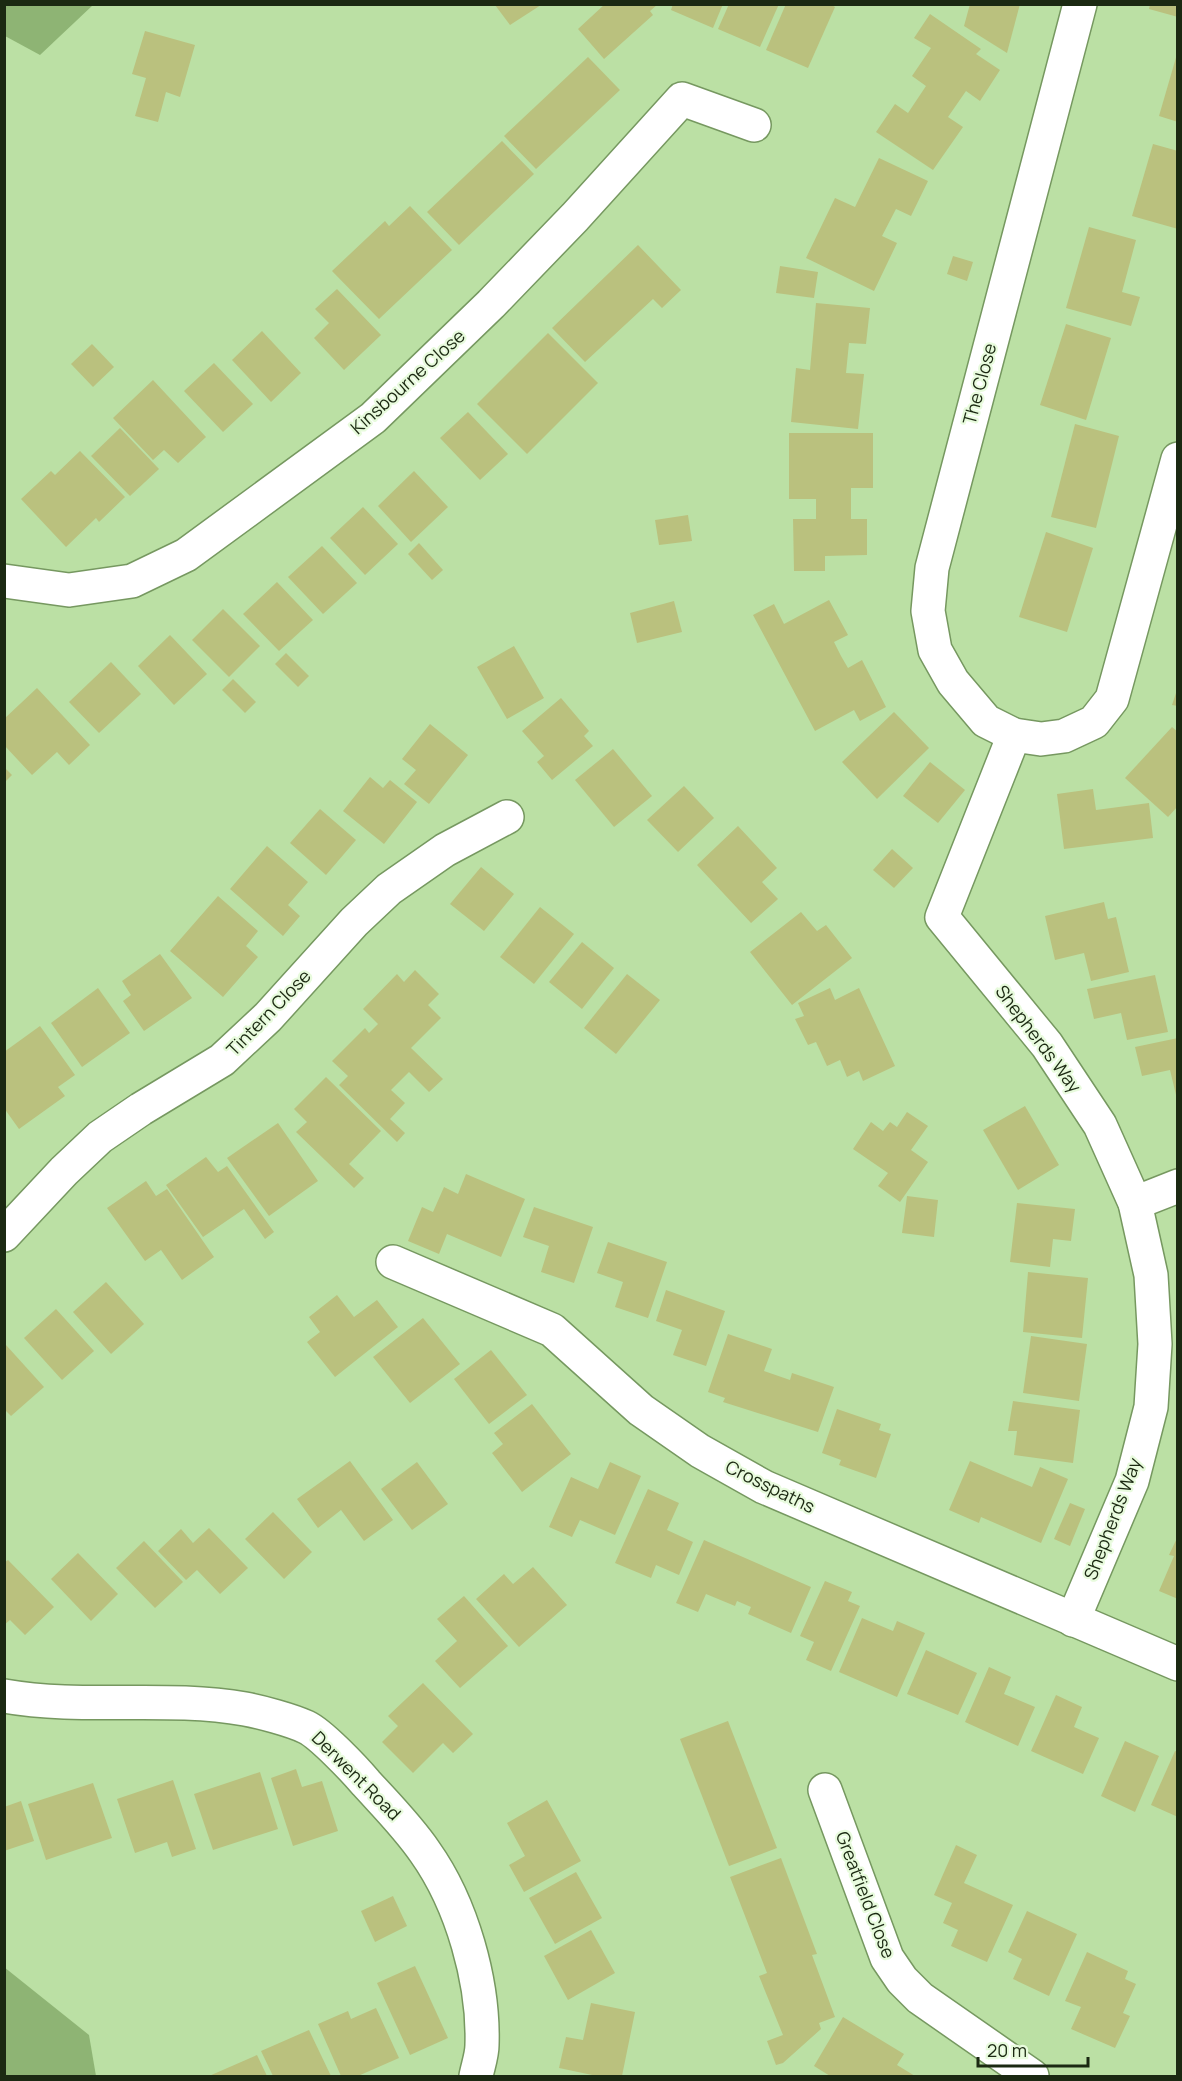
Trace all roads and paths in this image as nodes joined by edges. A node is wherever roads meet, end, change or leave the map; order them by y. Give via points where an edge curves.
1 (1080, 4) edge
2 (754, 125) dead end
3 (1178, 459) edge
4 (4, 581) edge
5 (1014, 735) junction
6 (507, 817) dead end
7 (1178, 1186) edge
8 (1135, 1203) junction
9 (4, 1235) edge
10 (393, 1262) dead end
11 (1073, 1620) junction
12 (1178, 1664) edge
13 (4, 1696) edge
14 (825, 1790) dead end
15 (476, 2076) edge
16 (1032, 2076) edge

1 - 5 street, The Close via 932,568 928,611 935,650 953,682 986,721
2 - 4 street, Kinsbourne Close via 682,99 499,296 373,418 186,555 132,581 101,586 69,590
3 - 5 street, The Close via 1112,699 1094,722 1065,736 1041,739
5 - 8 street, Shepherds Way via 942,917 1047,1045 1100,1125
6 - 9 street, Tintern Close via 445,850 389,890 222,1060 100,1137
7 - 8 street
8 - 11 street, Shepherds Way via 1151,1275 1155,1344 1151,1407 1132,1481
10 - 11 street, Crosspaths via 552,1330 641,1410 700,1451 764,1487
11 - 12 street, Crosspaths
13 - 15 street, Derwent Road via 36,1702 194,1704 246,1709 308,1728 348,1763 400,1820 426,1853 454,1902 469,1947 480,2004 483,2047
14 - 16 street, Greatfield Close via 887,1958 902,1980 920,1998

